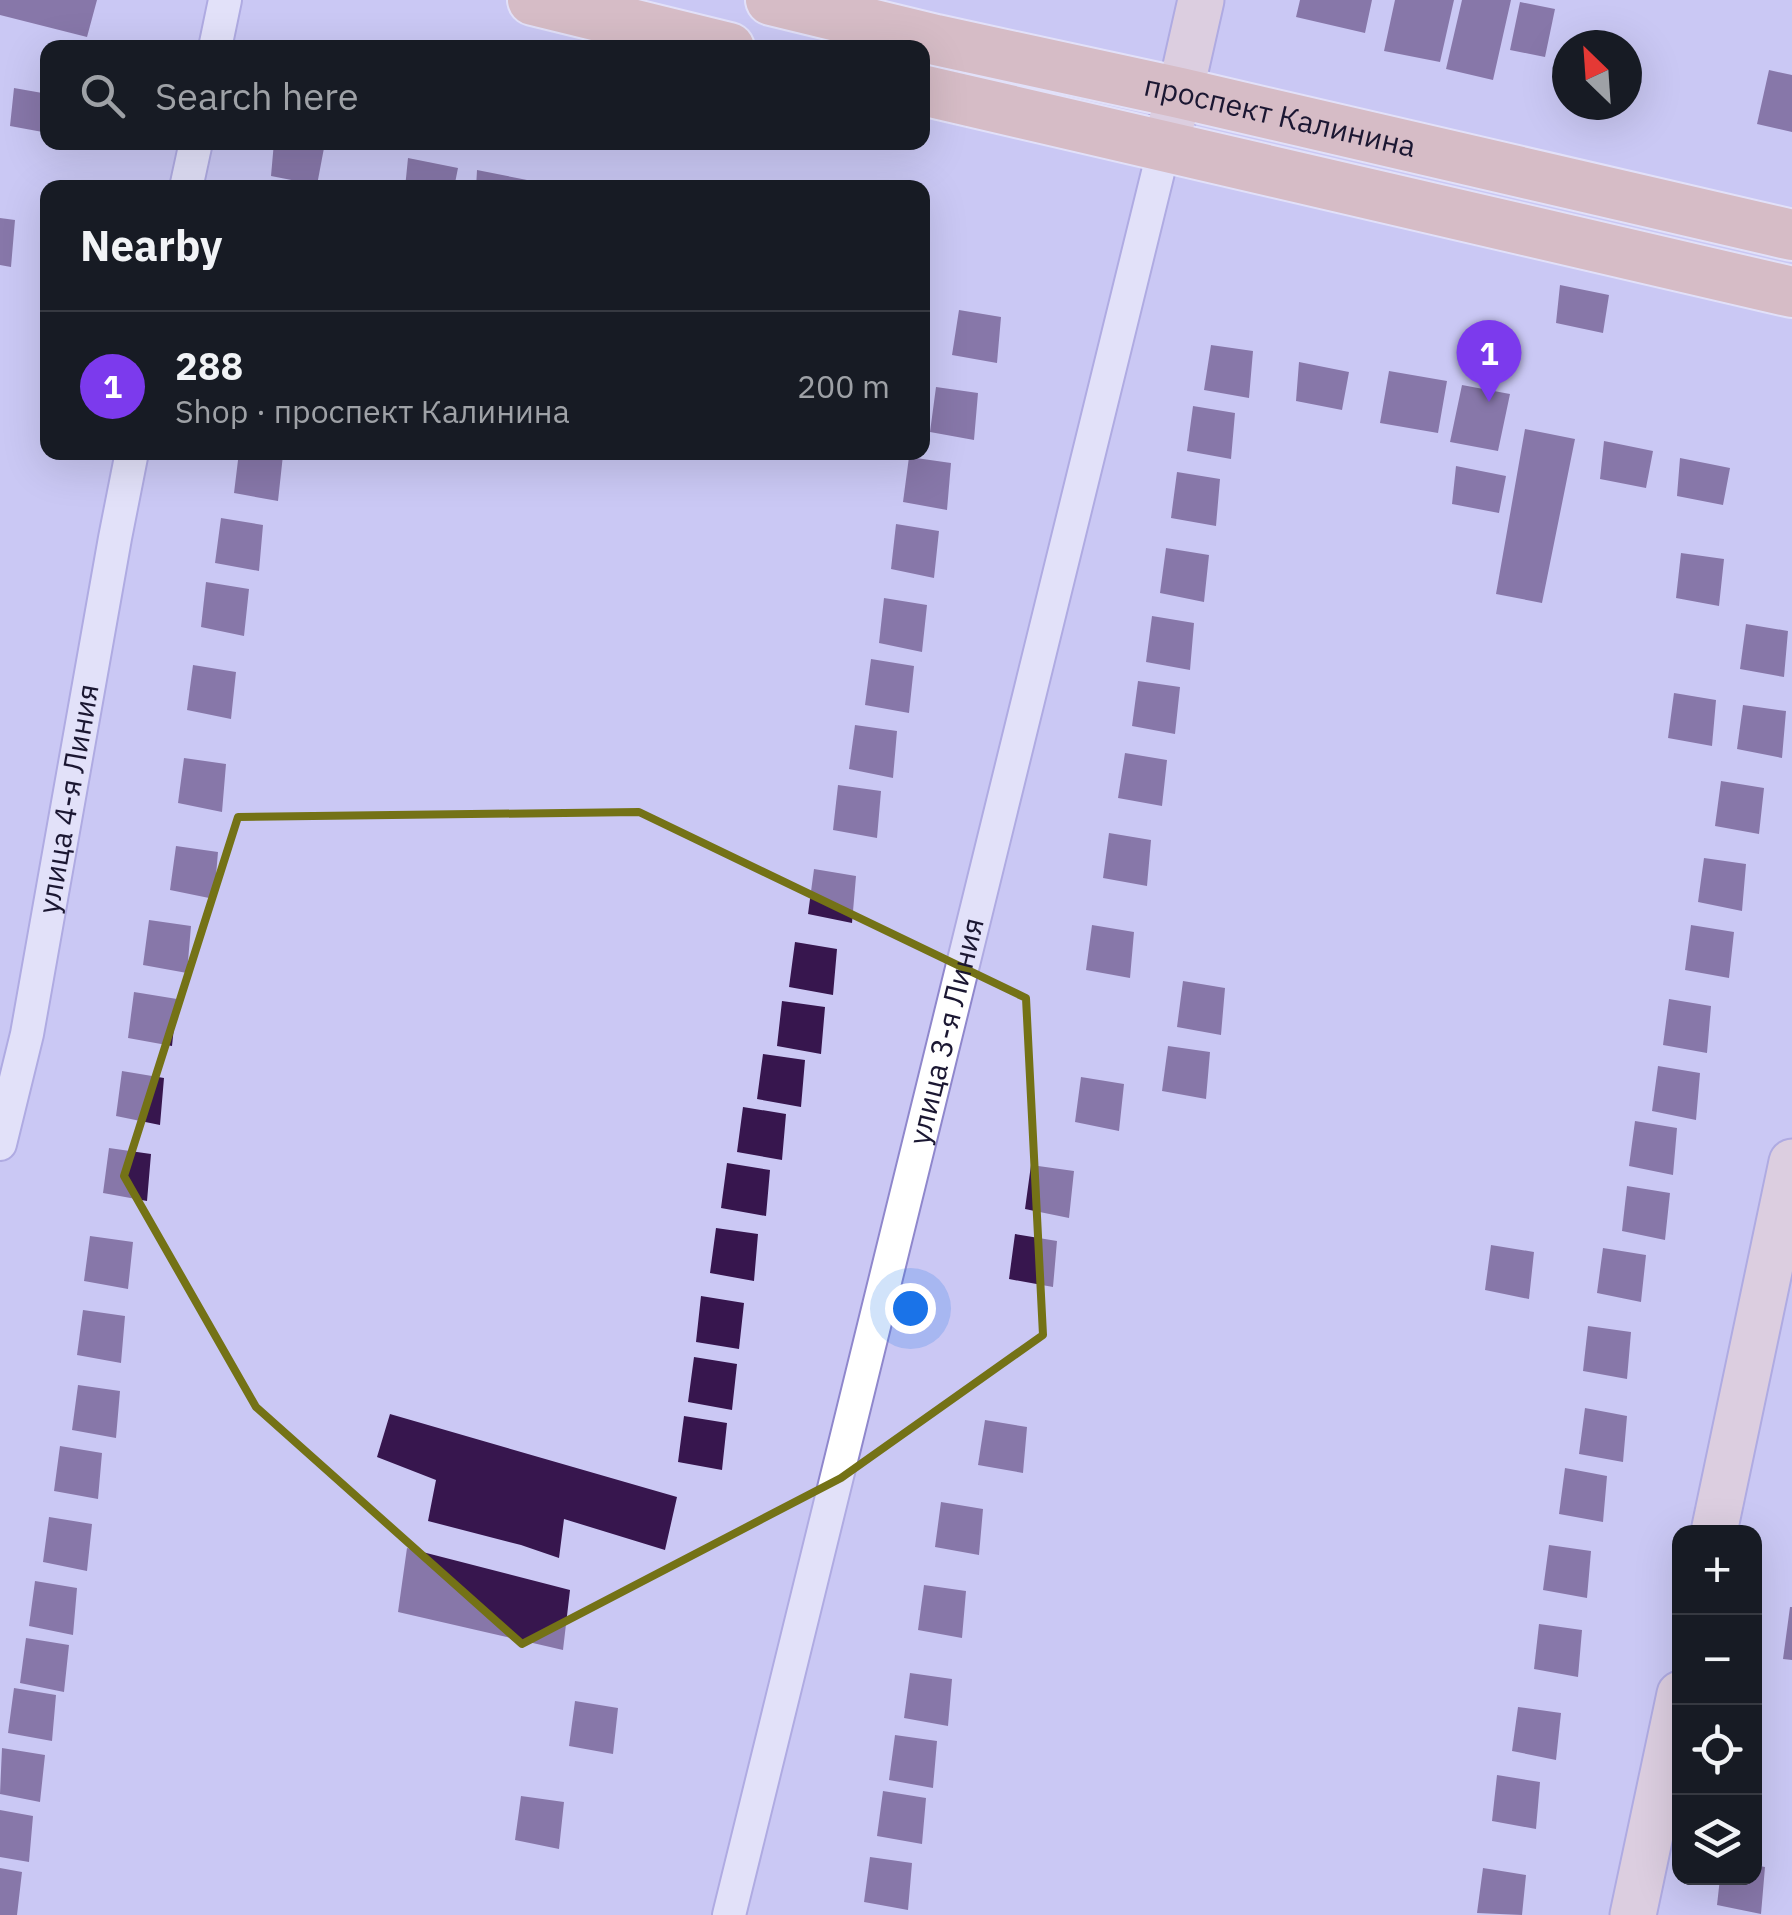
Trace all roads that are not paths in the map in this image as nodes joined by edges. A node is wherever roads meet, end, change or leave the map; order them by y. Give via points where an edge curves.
1 (224, 0) edge
2 (532, 0) edge
3 (771, 0) edge
4 (1200, 0) edge
5 (216, 40) edge
6 (696, 40) edge
7 (930, 92) edge
8 (1180, 93) junction
9 (1164, 148) junction
10 (194, 150) edge
11 (188, 180) edge
12 (1792, 235) edge
13 (1792, 292) edge
14 (130, 460) edge
15 (0, 1144) edge
16 (1792, 1162) edge
17 (1715, 1525) edge
18 (1678, 1705) edge
19 (729, 1915) edge
20 (1633, 1915) edge

1 - 5 street
2 - 6 main road
3 - 8 main road, проспект Калинина
4 - 8 street
7 - 9 main road, проспект Калинина
8 - 9 street
8 - 12 main road, проспект Калинина
9 - 13 main road, проспект Калинина
9 - 19 street, улица 3-я Линия
10 - 11 street
14 - 15 street, улица 4-я Линия via 27,1034
16 - 17 street
18 - 20 street

